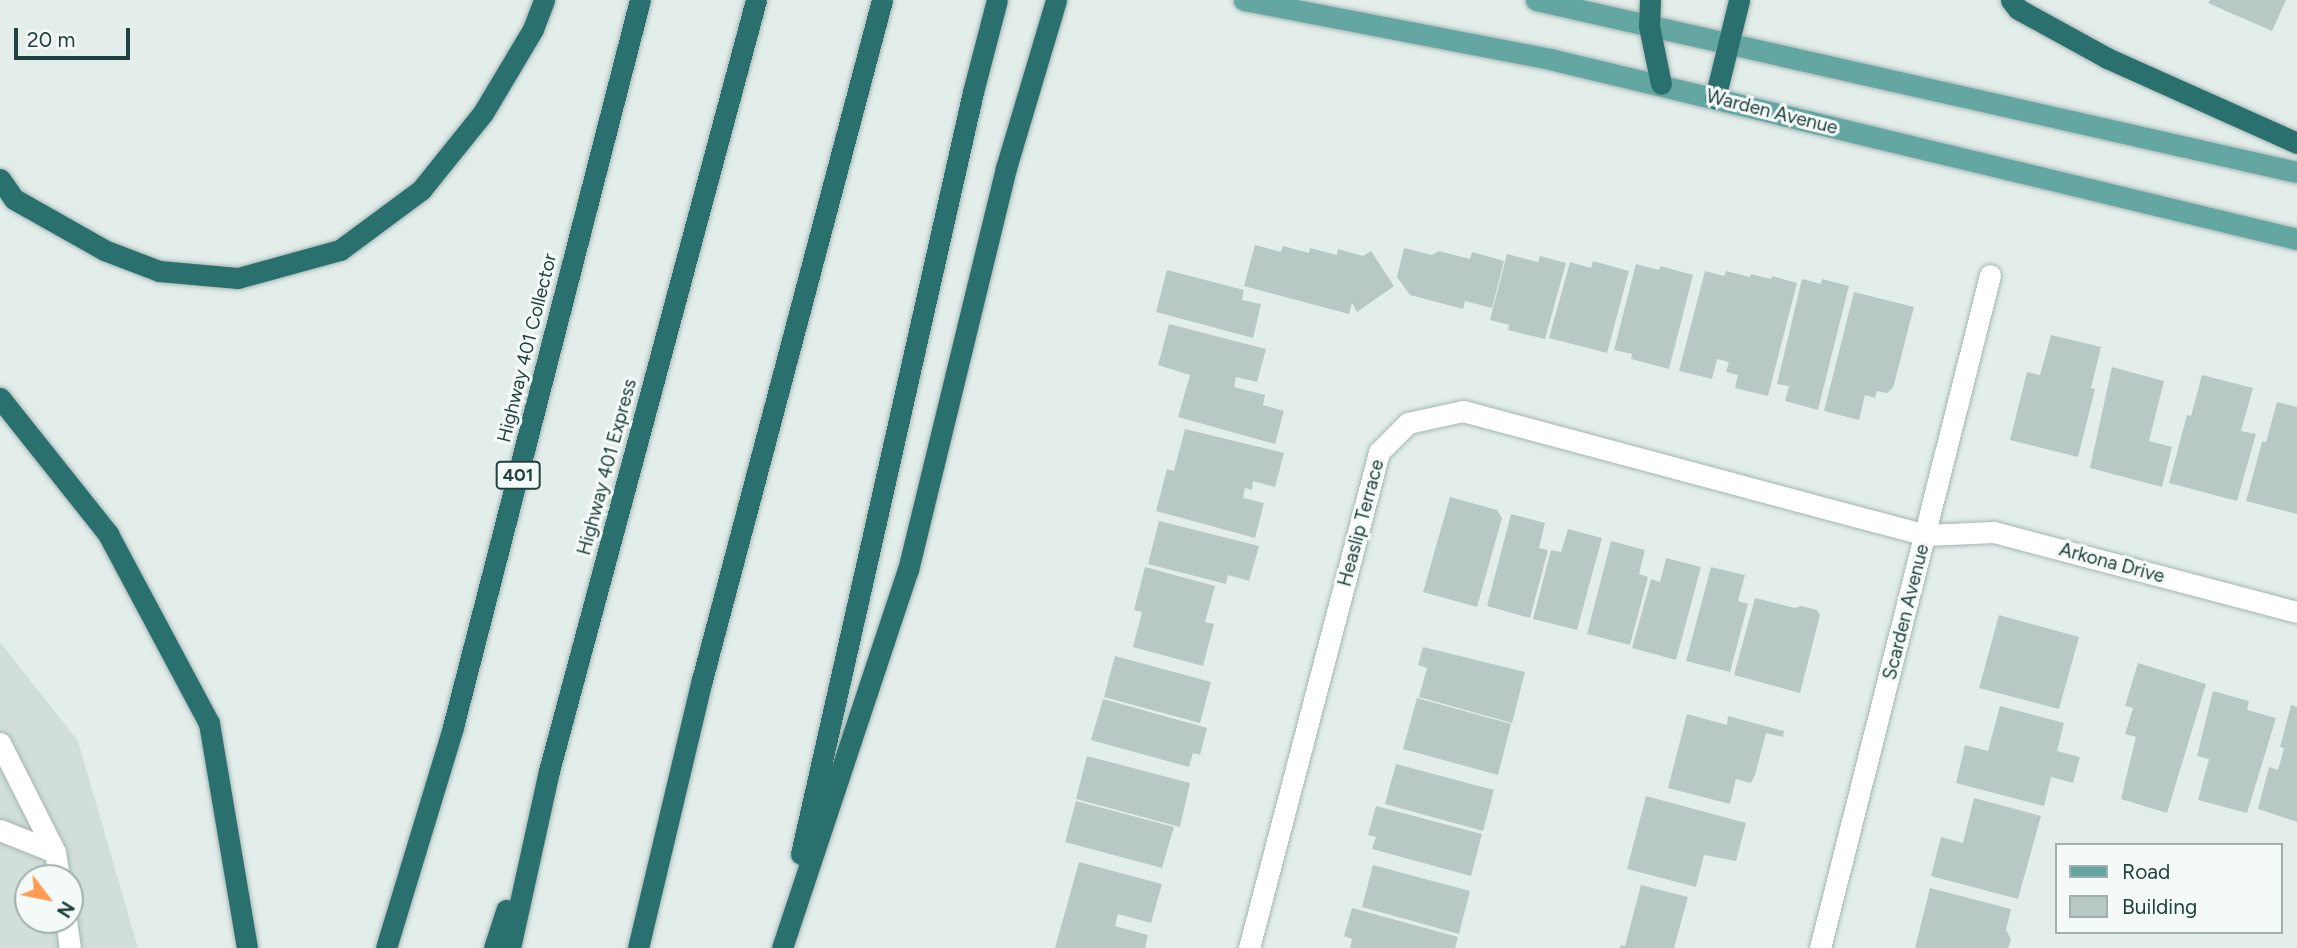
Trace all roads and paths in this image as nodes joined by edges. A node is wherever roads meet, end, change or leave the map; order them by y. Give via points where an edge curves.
1 (544, 0) edge
2 (640, 0) edge
3 (756, 0) edge
4 (882, 0) edge
5 (996, 0) edge
6 (1056, 0) edge
7 (1244, 0) edge
8 (1536, 0) edge
9 (1650, 0) edge
10 (1739, 0) edge
11 (2011, 0) edge
12 (1649, 26) junction
13 (1731, 41) junction
14 (1661, 84) junction
15 (1715, 98) junction
16 (2297, 143) edge
17 (2297, 172) edge
18 (0, 179) edge
19 (2297, 239) edge
20 (1990, 275) dead end
21 (0, 398) edge
22 (1926, 534) junction
23 (2297, 612) edge
24 (0, 743) edge
25 (550, 771) junction
26 (0, 830) edge
27 (55, 852) junction
28 (57, 864) edge
29 (247, 948) edge
30 (386, 948) edge
31 (494, 948) edge
32 (510, 948) edge
33 (638, 948) edge
34 (781, 948) edge
35 (1249, 948) edge
36 (1820, 948) edge

1 - 18 highway via 533,29 483,113 421,190 340,250 237,278 159,271 104,250 15,199
2 - 30 highway, Highway 401 Collector / 401 via 453,727
3 - 25 highway, Highway 401 Express
4 - 33 highway via 702,680
5 - 34 highway
6 - 34 highway via 1006,168 908,570
7 - 14 main road, Warden Avenue
8 - 12 main road
9 - 12 highway
10 - 13 highway
11 - 16 highway via 2018,9 2107,58
12 - 13 main road
12 - 14 highway
13 - 15 highway
13 - 17 main road
14 - 15 main road, Warden Avenue
15 - 19 main road, Warden Avenue
20 - 22 street, Scarden Avenue
21 - 29 highway via 108,534 209,723
22 - 23 street, Arkona Drive via 1994,532
22 - 35 street, Heaslip Terrace via 1463,411 1408,423 1379,452
22 - 36 street, Scarden Avenue
24 - 27 street
25 - 31 highway
25 - 32 highway, Highway 401 Express
26 - 27 street
27 - 28 street

